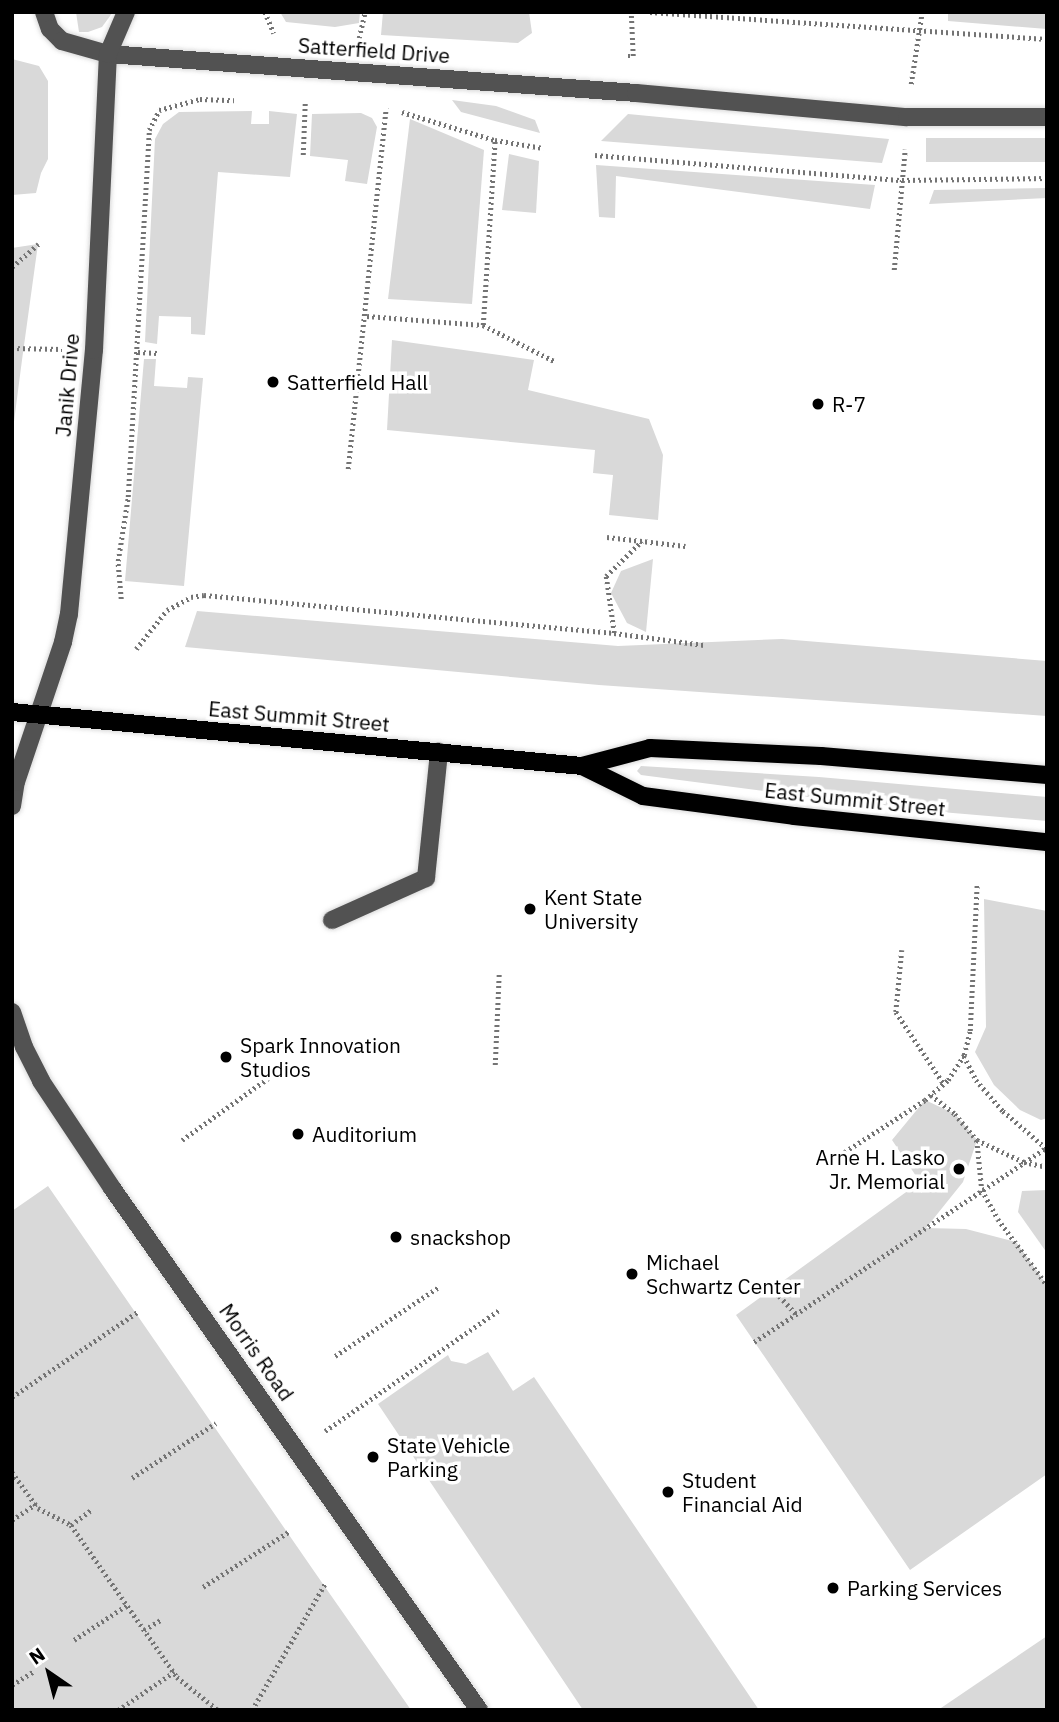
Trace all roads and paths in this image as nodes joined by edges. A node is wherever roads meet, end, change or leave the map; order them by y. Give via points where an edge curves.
1 (44, 12) edge
2 (126, 12) edge
3 (365, 12) edge
4 (631, 12) edge
5 (650, 12) edge
6 (922, 12) edge
7 (919, 28) junction
8 (359, 38) dead end
9 (1047, 39) edge
10 (108, 54) junction
11 (622, 56) dead end
12 (910, 88) dead end
13 (240, 101) dead end
14 (292, 103) dead end
15 (305, 103) junction
16 (319, 104) dead end
17 (373, 106) dead end
18 (387, 107) junction
19 (1047, 117) edge
20 (495, 139) junction
21 (905, 146) dead end
22 (543, 148) dead end
23 (303, 155) dead end
24 (595, 155) dead end
25 (1047, 178) edge
26 (902, 180) junction
27 (38, 244) dead end
28 (12, 267) edge
29 (894, 270) dead end
30 (367, 316) junction
31 (483, 325) junction
32 (12, 348) edge
33 (94, 350) junction
34 (138, 352) junction
35 (157, 352) dead end
36 (556, 362) dead end
37 (348, 469) dead end
38 (607, 537) dead end
39 (642, 541) junction
40 (685, 546) dead end
41 (121, 599) dead end
42 (614, 633) junction
43 (704, 645) dead end
44 (136, 649) dead end
45 (12, 712) edge
46 (39, 714) junction
47 (439, 752) junction
48 (582, 766) junction
49 (1047, 775) edge
50 (12, 806) edge
51 (1047, 842) edge
52 (977, 884) dead end
53 (332, 920) dead end
54 (902, 950) dead end
55 (499, 974) dead end
56 (12, 1012) edge
57 (964, 1055) junction
58 (289, 1063) dead end
59 (495, 1065) dead end
60 (944, 1084) junction
61 (931, 1095) junction
62 (182, 1140) dead end
63 (977, 1140) junction
64 (1046, 1147) edge
65 (840, 1156) dead end
66 (1024, 1162) junction
67 (1047, 1167) edge
68 (982, 1191) junction
69 (1047, 1285) edge
70 (439, 1287) dead end
71 (772, 1288) dead end
72 (499, 1310) dead end
73 (139, 1311) dead end
74 (796, 1314) junction
75 (754, 1342) dead end
76 (335, 1356) dead end
77 (12, 1397) edge
78 (216, 1423) dead end
79 (298, 1449) junction
80 (12, 1472) edge
81 (132, 1478) dead end
82 (36, 1504) junction
83 (91, 1510) dead end
84 (12, 1520) edge
85 (71, 1525) junction
86 (290, 1531) dead end
87 (326, 1582) dead end
88 (203, 1587) dead end
89 (127, 1605) junction
90 (162, 1619) dead end
91 (144, 1630) junction
92 (74, 1640) dead end
93 (33, 1672) dead end
94 (174, 1672) junction
95 (12, 1685) edge
96 (118, 1710) edge
97 (218, 1710) edge
98 (252, 1710) edge
99 (479, 1710) edge

1 - 10 street via 50,29 62,41
2 - 10 street, Janik Drive
3 - 8 path
4 - 11 path via 633,56
5 - 7 path
6 - 7 path
7 - 9 path
7 - 12 path
10 - 19 street, Satterfield Drive via 907,117
10 - 33 street, Janik Drive
13 - 34 path via 200,99 159,110 149,130
14 - 15 path
15 - 16 path
15 - 23 path
17 - 18 path
18 - 20 path
18 - 30 path
20 - 22 path
20 - 31 path
21 - 26 path
24 - 26 path
25 - 26 path
26 - 29 path
27 - 28 path
30 - 31 path
30 - 37 path
31 - 36 path
32 - 33 path
33 - 46 street, Janik Drive via 69,614
34 - 35 path
34 - 41 path via 128,497 118,561
38 - 39 path
39 - 40 path
39 - 42 path via 606,576
42 - 43 path
42 - 44 path via 204,595 167,610
45 - 46 main road, East Summit Street
46 - 47 main road, East Summit Street
46 - 50 street
47 - 48 main road, East Summit Street
47 - 53 street via 426,878
48 - 49 main road, East Summit Street via 650,747
48 - 51 main road, East Summit Street via 643,796
52 - 57 path via 970,1031
54 - 60 path via 896,1012
55 - 59 path
56 - 79 street, Morris Road via 41,1081
57 - 60 path
57 - 64 path via 975,1080
58 - 62 path
60 - 61 path
61 - 63 path
61 - 65 path
63 - 66 path
63 - 68 path
64 - 66 path
66 - 67 path
66 - 68 path
68 - 69 path
68 - 74 path
70 - 76 path
71 - 74 path
72 - 79 path
73 - 77 path
74 - 75 path
78 - 81 path
79 - 99 street, Morris Road
80 - 82 path
82 - 84 path
82 - 85 path
83 - 85 path
85 - 89 path
86 - 88 path
87 - 98 path
89 - 91 path
89 - 92 path
90 - 91 path
91 - 94 path
93 - 95 path
94 - 96 path
94 - 97 path

